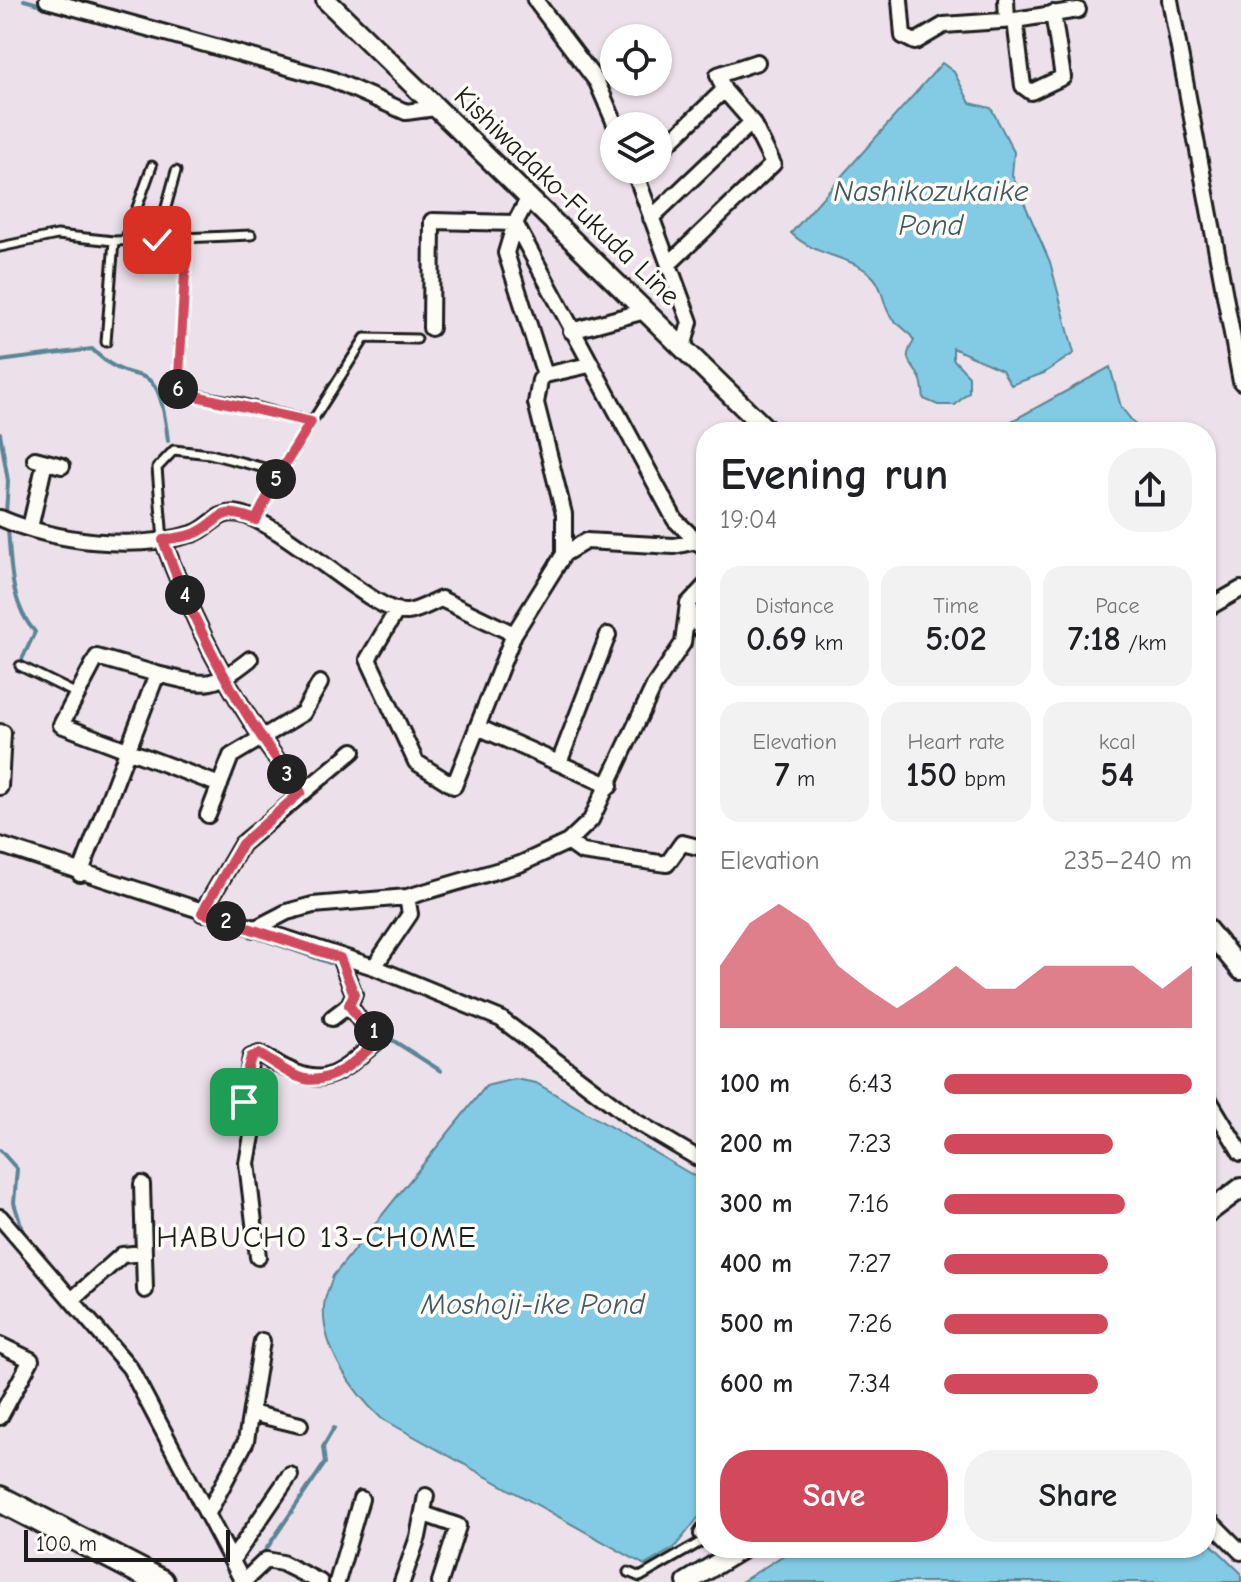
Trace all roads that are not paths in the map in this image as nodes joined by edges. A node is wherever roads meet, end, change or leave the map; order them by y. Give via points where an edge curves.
1 (47, 0) edge
2 (326, 0) edge
3 (535, 0) edge
4 (900, 0) edge
5 (1006, 0) edge
6 (1170, 0) edge
7 (1078, 10) dead end
8 (1053, 13) junction
9 (1011, 20) junction
10 (757, 62) dead end
11 (724, 90) junction
12 (435, 108) junction
13 (610, 112) edge
14 (752, 122) junction
15 (672, 140) edge
16 (152, 166) dead end
17 (176, 171) dead end
18 (640, 184) edge
19 (528, 199) junction
20 (651, 218) junction
21 (515, 223) junction
22 (251, 235) dead end
23 (157, 240) junction
24 (187, 240) junction
25 (114, 241) junction
26 (125, 241) junction
27 (0, 247) edge
28 (670, 263) junction
29 (645, 311) junction
30 (431, 328) dead end
31 (571, 331) junction
32 (417, 339) dead end
33 (106, 342) dead end
34 (683, 348) junction
35 (589, 365) junction
36 (545, 375) junction
37 (1241, 382) edge
38 (311, 422) junction
39 (759, 422) edge
40 (62, 466) dead end
41 (280, 472) junction
42 (0, 518) edge
43 (256, 520) junction
44 (30, 528) junction
45 (163, 540) junction
46 (696, 541) edge
47 (696, 546) edge
48 (564, 554) junction
49 (1241, 589) edge
50 (696, 596) edge
51 (1216, 603) edge
52 (688, 604) junction
53 (397, 610) junction
54 (696, 622) edge
55 (514, 634) junction
56 (608, 635) dead end
57 (250, 659) dead end
58 (20, 666) dead end
59 (157, 674) junction
60 (224, 680) junction
61 (320, 683) dead end
62 (77, 694) junction
63 (478, 727) junction
64 (0, 732) edge
65 (261, 741) junction
66 (353, 751) dead end
67 (126, 753) junction
68 (559, 763) junction
69 (220, 785) junction
70 (610, 786) junction
71 (0, 787) edge
72 (301, 792) junction
73 (208, 815) dead end
74 (568, 842) junction
75 (0, 845) edge
76 (696, 846) edge
77 (80, 874) junction
78 (407, 897) junction
79 (202, 913) junction
80 (254, 929) junction
81 (1216, 940) edge
82 (340, 958) junction
83 (374, 967) junction
84 (1241, 970) edge
85 (349, 1005) junction
86 (332, 1018) dead end
87 (1216, 1112) edge
88 (1241, 1153) edge
89 (696, 1157) edge
90 (142, 1184) dead end
91 (1241, 1188) edge
92 (1216, 1207) edge
93 (2, 1225) edge
94 (144, 1253) junction
95 (258, 1257) dead end
96 (145, 1290) dead end
97 (74, 1298) junction
98 (262, 1341) dead end
99 (0, 1345) edge
100 (251, 1413) junction
101 (0, 1417) edge
102 (300, 1425) dead end
103 (290, 1475) dead end
104 (426, 1496) dead end
105 (0, 1499) edge
106 (361, 1499) dead end
107 (208, 1513) junction
108 (424, 1514) junction
109 (1216, 1527) edge
110 (696, 1541) edge
111 (1241, 1552) edge
112 (727, 1558) edge
113 (232, 1560) junction
114 (628, 1572) dead end
115 (644, 1579) edge
116 (161, 1582) edge
117 (243, 1582) edge
118 (320, 1582) edge
119 (337, 1582) edge
120 (402, 1582) edge
121 (440, 1582) edge
122 (687, 1582) edge

1 - 12 street via 331,79 406,112
2 - 12 street, Kishiwadako-Fukuda Line
3 - 13 street via 597,82
4 - 9 street via 903,36 915,42 944,25
5 - 9 street
6 - 37 street
7 - 8 street
8 - 9 street
8 - 9 street via 1063,77 1031,92 1023,86
10 - 11 street via 718,75
11 - 14 street
11 - 15 street
12 - 19 street, Kishiwadako-Fukuda Line
14 - 20 street
14 - 28 street via 773,164
16 - 26 lane
17 - 23 lane
18 - 20 street
19 - 21 street
19 - 29 street, Kishiwadako-Fukuda Line
20 - 28 street
21 - 30 street via 432,221
21 - 31 street
21 - 36 street via 506,253
22 - 24 lane
23 - 24 lane
23 - 26 lane
24 - 38 lane via 178,392
25 - 26 lane
25 - 27 lane via 57,235
25 - 33 lane
28 - 34 street via 690,322
29 - 31 street
29 - 34 street, Kishiwadako-Fukuda Line
31 - 35 street
32 - 38 lane via 365,338
34 - 39 street, Kishiwadako-Fukuda Line
35 - 36 street
35 - 46 street via 675,520
36 - 48 street via 536,403 564,514
38 - 41 lane
40 - 44 street via 40,461
41 - 43 lane
41 - 45 lane via 174,450 157,468
42 - 44 street
43 - 45 street via 218,514 196,533
43 - 53 street
44 - 45 street via 79,539
45 - 60 street
47 - 48 street via 586,541
48 - 55 street
49 - 51 street
50 - 52 street
52 - 54 street
52 - 70 street via 683,643 654,686
53 - 55 street via 405,613 441,599
53 - 63 street via 368,659 416,762 454,786
55 - 63 street
56 - 68 street
57 - 60 street
58 - 62 lane
59 - 60 street via 203,685
59 - 62 street via 97,657
59 - 67 street
60 - 65 street
61 - 65 street via 303,713
62 - 67 street via 61,725
63 - 68 street
64 - 71 street
65 - 69 street via 231,756
65 - 72 street
66 - 72 street
67 - 69 street
67 - 77 street
68 - 70 street
69 - 73 street
70 - 74 street via 591,820
72 - 79 street via 242,844
74 - 76 street via 582,852 667,864 682,843
74 - 78 street via 520,864
75 - 77 street
77 - 79 street
78 - 80 street via 313,905
78 - 83 street via 410,914
79 - 80 street
80 - 82 street
81 - 84 street
82 - 83 street
82 - 85 street via 354,994
83 - 89 street via 501,1019 635,1121
85 - 86 street
85 - 95 street via 382,1037 349,1066 318,1079 302,1079 259,1054 251,1057 244,1102 252,1136 247,1163
87 - 88 street
90 - 94 street
91 - 92 street
93 - 97 street
94 - 96 street
94 - 97 street via 122,1255
97 - 107 street via 130,1368
98 - 100 street
99 - 101 street via 31,1360
100 - 102 street
100 - 107 street via 246,1441
103 - 113 street via 278,1504
104 - 108 street
105 - 116 main road
106 - 119 street
107 - 113 street
108 - 120 street
108 - 121 street via 458,1526
109 - 111 street
110 - 115 lane
112 - 122 street
113 - 117 street
114 - 115 lane
117 - 118 street via 266,1560

